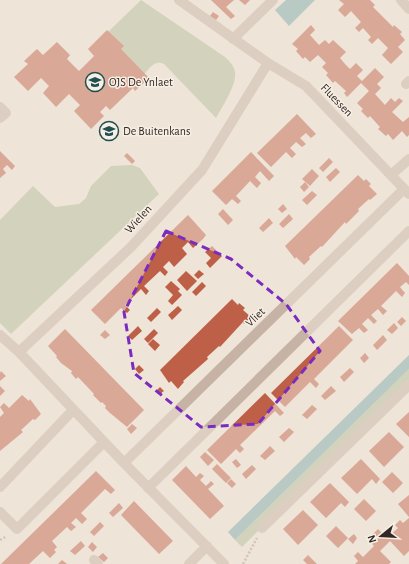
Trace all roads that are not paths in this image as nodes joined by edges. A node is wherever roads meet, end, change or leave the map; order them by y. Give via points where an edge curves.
1 (179, 0) edge
2 (273, 0) edge
3 (401, 0) edge
4 (409, 9) edge
5 (233, 38) junction
6 (268, 63) junction
7 (0, 107) edge
8 (0, 118) edge
9 (409, 158) edge
10 (391, 176) junction
11 (406, 191) edge
12 (409, 231) edge
13 (0, 335) edge
14 (19, 352) junction
15 (409, 385) edge
16 (73, 410) junction
17 (104, 442) junction
18 (124, 463) junction
19 (0, 487) edge
20 (148, 488) junction
21 (0, 512) edge
22 (262, 528) road end
23 (207, 546) junction
24 (189, 564) edge
25 (224, 564) edge

1 - 5 street, Fluessen
2 - 5 street
3 - 4 street
5 - 6 street, Fluessen
6 - 10 street, Fluessen via 306,86
6 - 14 street, Wielen via 202,170 131,247
7 - 8 street via 6,113
9 - 10 street
10 - 11 street, Fluessen
11 - 18 street, Vliet
12 - 20 street
13 - 14 street
14 - 16 street
15 - 22 street
16 - 17 street
16 - 19 street
17 - 18 street
17 - 21 street via 17,529
18 - 20 street
20 - 23 street
23 - 24 street
23 - 25 street

